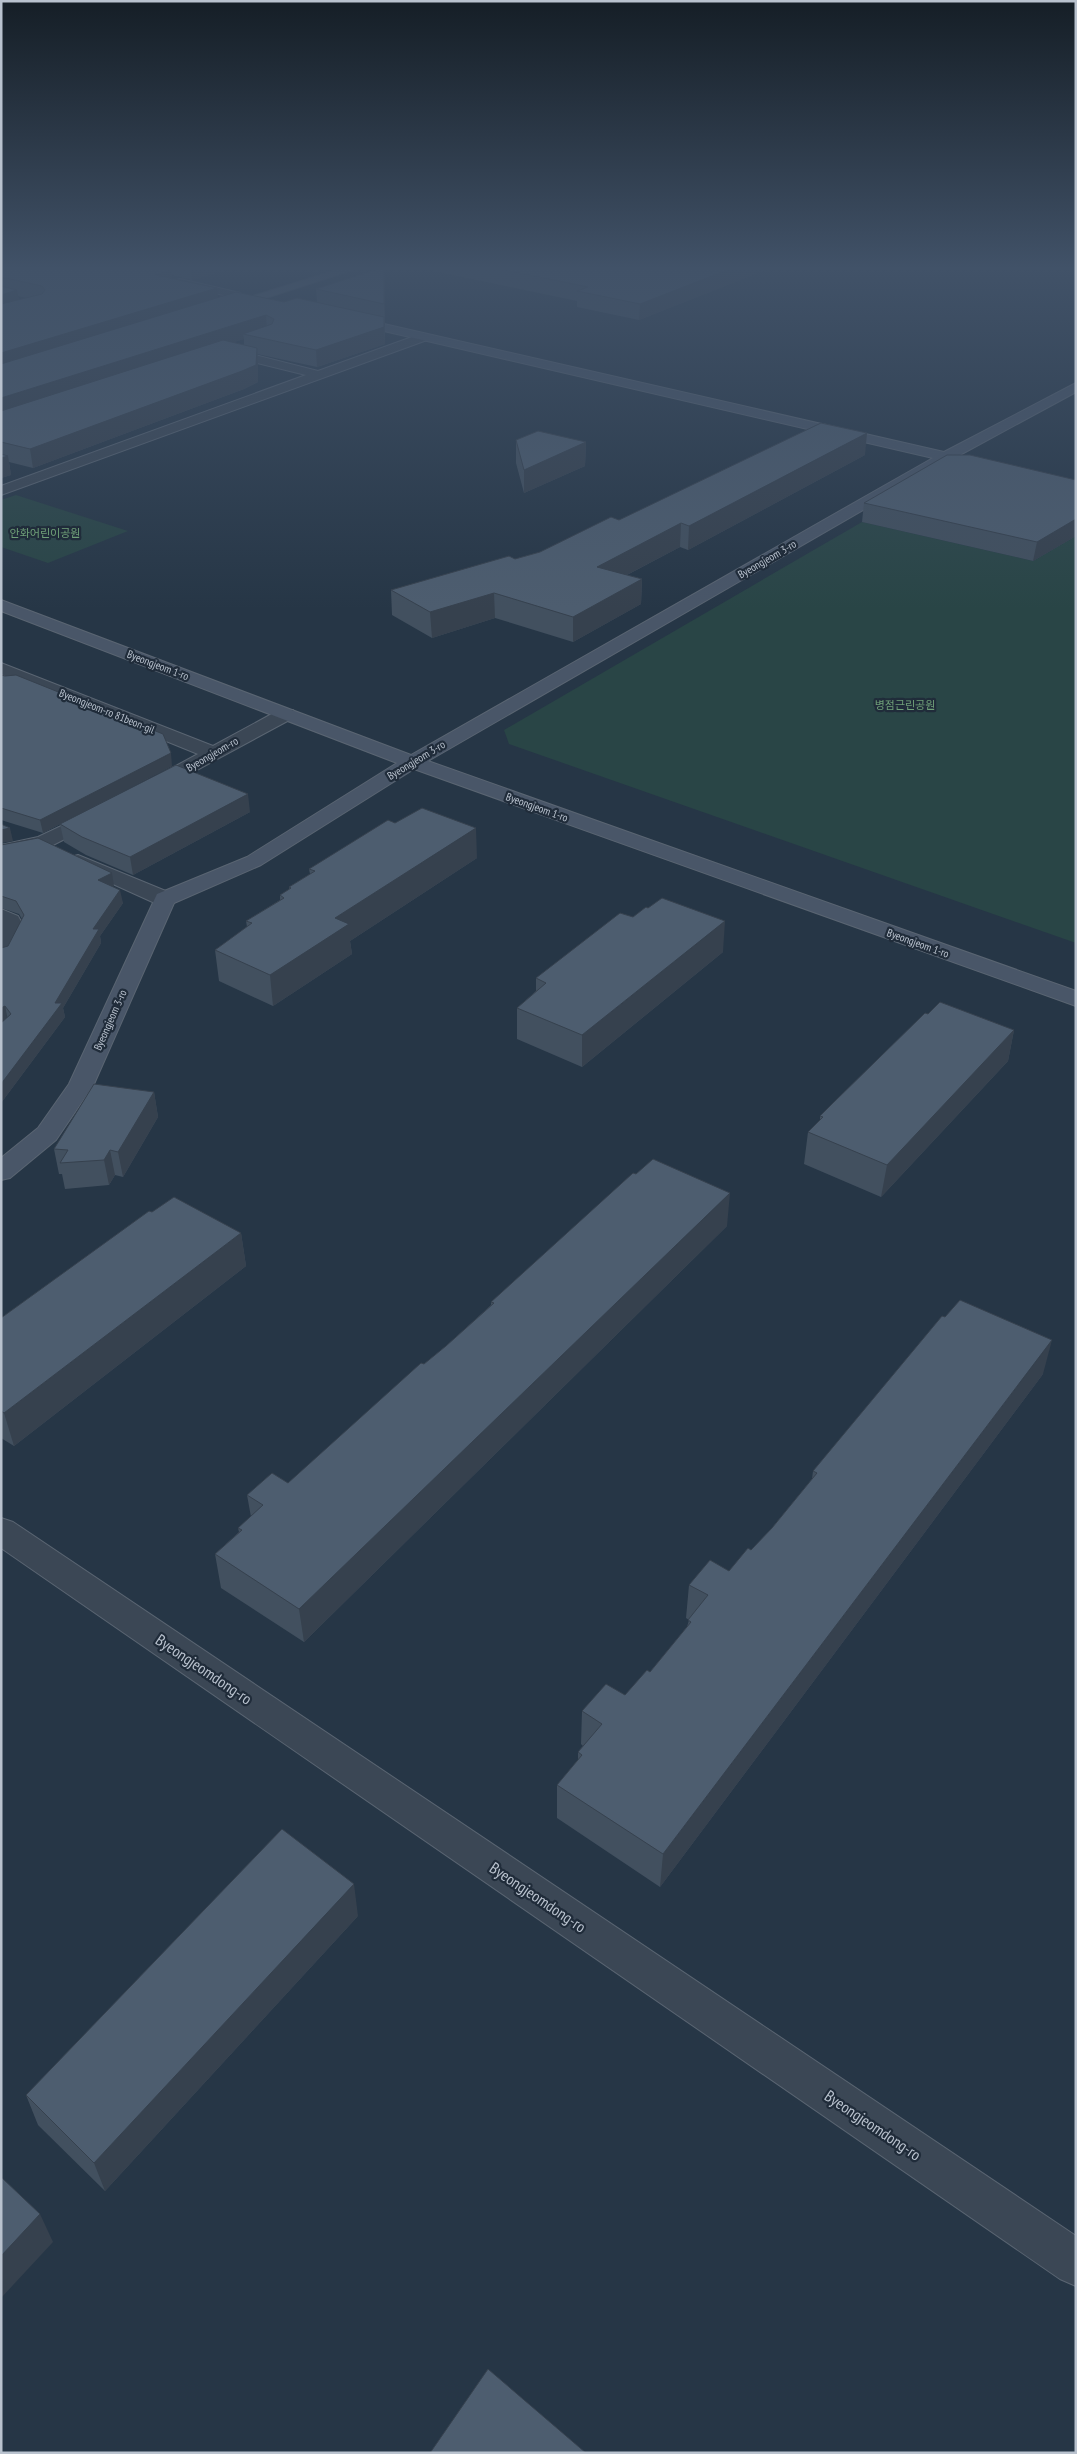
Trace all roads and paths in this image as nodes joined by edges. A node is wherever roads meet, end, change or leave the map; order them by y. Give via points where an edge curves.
1 (309, 380) edge
2 (616, 380) edge
3 (1076, 387) edge
4 (945, 457) junction
5 (964, 461) edge
6 (20, 471) edge
7 (38, 477) junction
8 (1, 491) edge
9 (1, 605) edge
10 (4, 672) edge
11 (286, 714) junction
12 (213, 753) junction
13 (412, 762) junction
14 (138, 794) edge
15 (112, 807) edge
16 (10, 830) edge
17 (44, 842) junction
18 (1, 851) edge
19 (165, 899) junction
20 (1, 916) edge
21 (1, 954) edge
22 (1076, 1000) edge
23 (1, 1172) edge
24 (1, 1531) edge
25 (1076, 2263) edge

1 - 7 street
2 - 4 street
3 - 4 street, Byeongjeom 3-ro
4 - 5 street
4 - 13 street, Byeongjeom 3-ro
6 - 7 street
7 - 8 street
9 - 11 street, Byeongjeom 1-ro
10 - 12 street, Byeongjeom-ro 81beon-gil
11 - 12 street, Byeongjeom-ro
11 - 13 street, Byeongjeom 1-ro
12 - 14 street, Byeongjeom-ro
13 - 19 street, Byeongjeom 3-ro via 254,861
13 - 22 street, Byeongjeom 1-ro
15 - 17 street
16 - 17 street
17 - 18 street
17 - 19 street via 78,861
19 - 23 street, Byeongjeom 3-ro via 81,1084 47,1134
20 - 21 street via 10,921 14,929
24 - 25 street, Byeongjeomdong-ro

